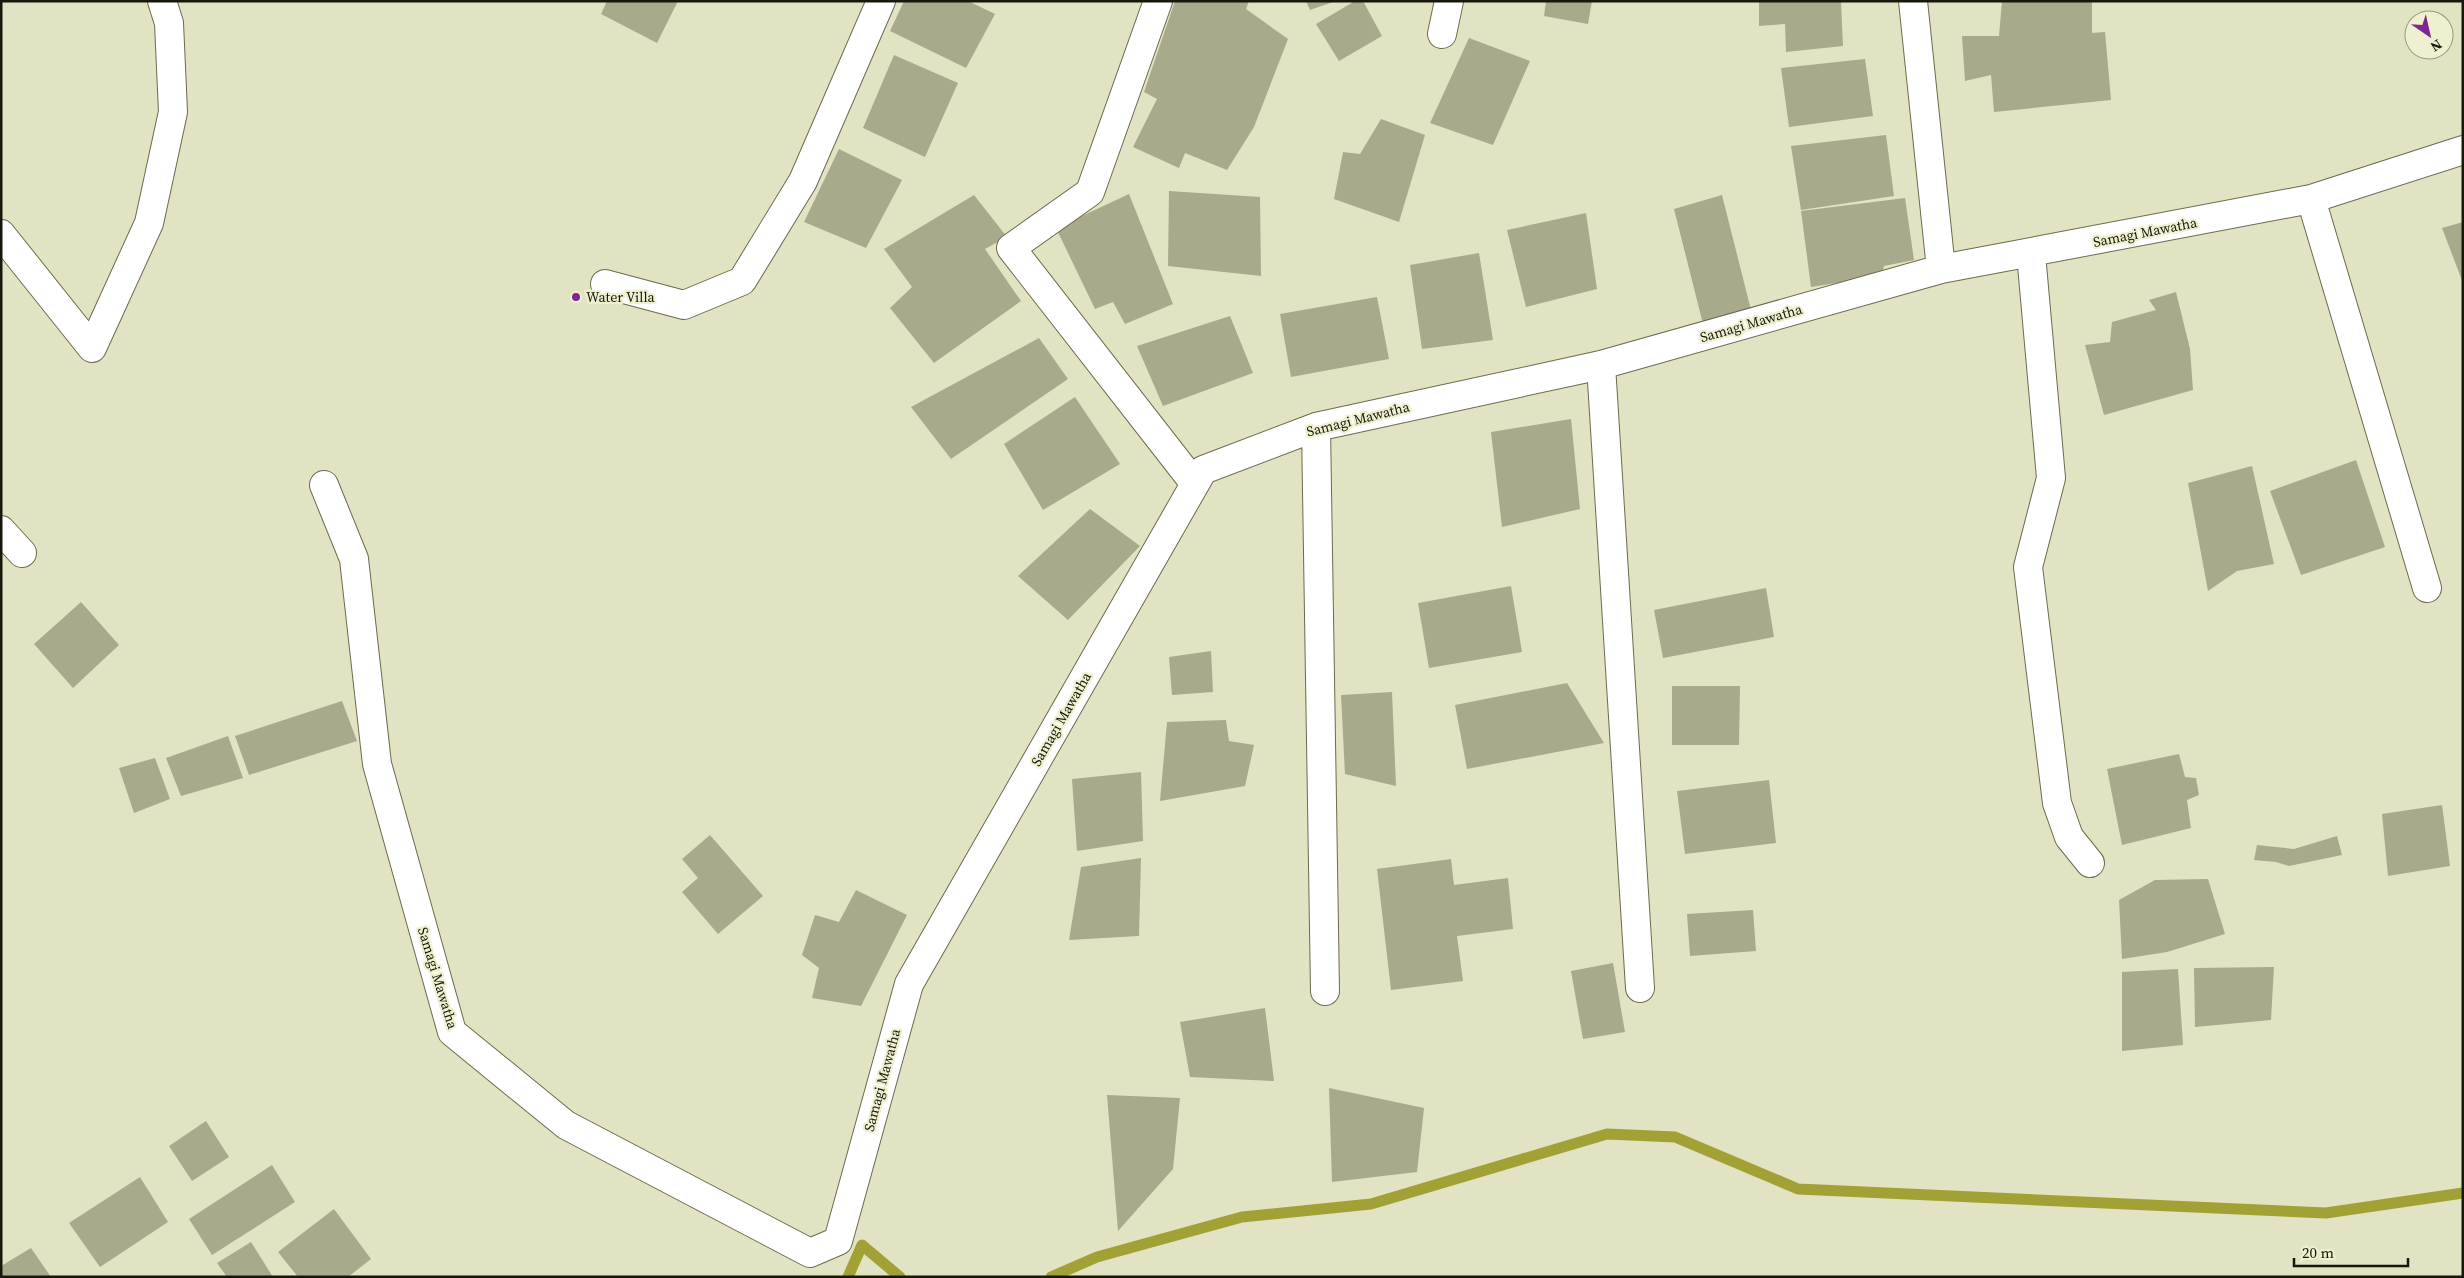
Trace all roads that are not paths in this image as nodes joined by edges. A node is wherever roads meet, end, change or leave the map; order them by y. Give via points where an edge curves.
1 (162, 1) edge
2 (881, 1) edge
3 (1158, 1) edge
4 (1449, 1) edge
5 (1913, 1) edge
6 (1442, 34) dead end
7 (2463, 150) edge
8 (2312, 199) junction
9 (1, 234) edge
10 (2031, 254) junction
11 (1940, 270) junction
12 (605, 284) dead end
13 (1601, 365) junction
14 (1316, 427) junction
15 (1195, 484) junction
16 (324, 485) dead end
17 (1, 530) edge
18 (22, 553) dead end
19 (2427, 588) dead end
20 (2090, 863) dead end
21 (1640, 988) dead end
22 (1325, 991) dead end

1 - 9 street via 170,23 174,112 149,223 92,348
2 - 12 street via 803,181 742,281 684,305
3 - 15 street via 1090,192 1011,248
4 - 6 street
5 - 11 street
7 - 8 street, Samagi Mawatha
8 - 10 street, Samagi Mawatha
8 - 19 street
10 - 11 street, Samagi Mawatha
10 - 20 street via 2051,478 2028,567 2057,803 2069,837
11 - 13 street, Samagi Mawatha
13 - 14 street, Samagi Mawatha
13 - 21 street
14 - 15 street, Samagi Mawatha via 1203,470
14 - 22 street
15 - 16 street, Samagi Mawatha via 908,984 838,1241 810,1253 566,1125 452,1032 377,764 354,559
17 - 18 street

